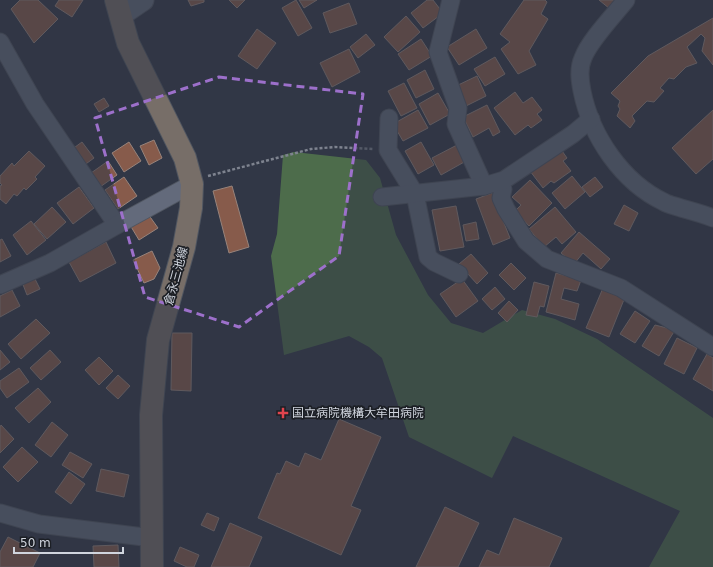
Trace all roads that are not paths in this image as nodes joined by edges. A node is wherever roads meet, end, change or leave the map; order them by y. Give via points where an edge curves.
1 (143, 0) edge
2 (450, 0) edge
3 (626, 0) edge
4 (119, 8) edge
5 (0, 42) edge
6 (389, 118) dead end
7 (591, 119) junction
8 (192, 184) junction
9 (484, 186) junction
10 (503, 189) dead end
11 (415, 194) junction
12 (382, 197) dead end
13 (713, 218) edge
14 (117, 224) junction
15 (459, 274) dead end
16 (0, 285) edge
17 (713, 347) edge
18 (0, 512) edge
19 (152, 538) junction
20 (152, 567) edge

1 - 4 street
2 - 9 street via 438,52 458,108 456,124
3 - 7 street via 589,46 582,59 580,78
4 - 8 main road, 倉永三池線 via 128,42 185,158
5 - 14 street via 36,104
6 - 11 street via 388,150
7 - 9 street via 504,180
7 - 13 street via 614,160 646,191 665,203
8 - 14 street
8 - 19 main road, 倉永三池線 via 191,208 184,247 158,340 151,415
9 - 11 street
10 - 17 street via 501,198 526,241 547,259 621,288
11 - 12 street
11 - 15 street via 428,257
14 - 16 street via 50,263
18 - 19 street via 39,524
19 - 20 main road, 倉永三池線

